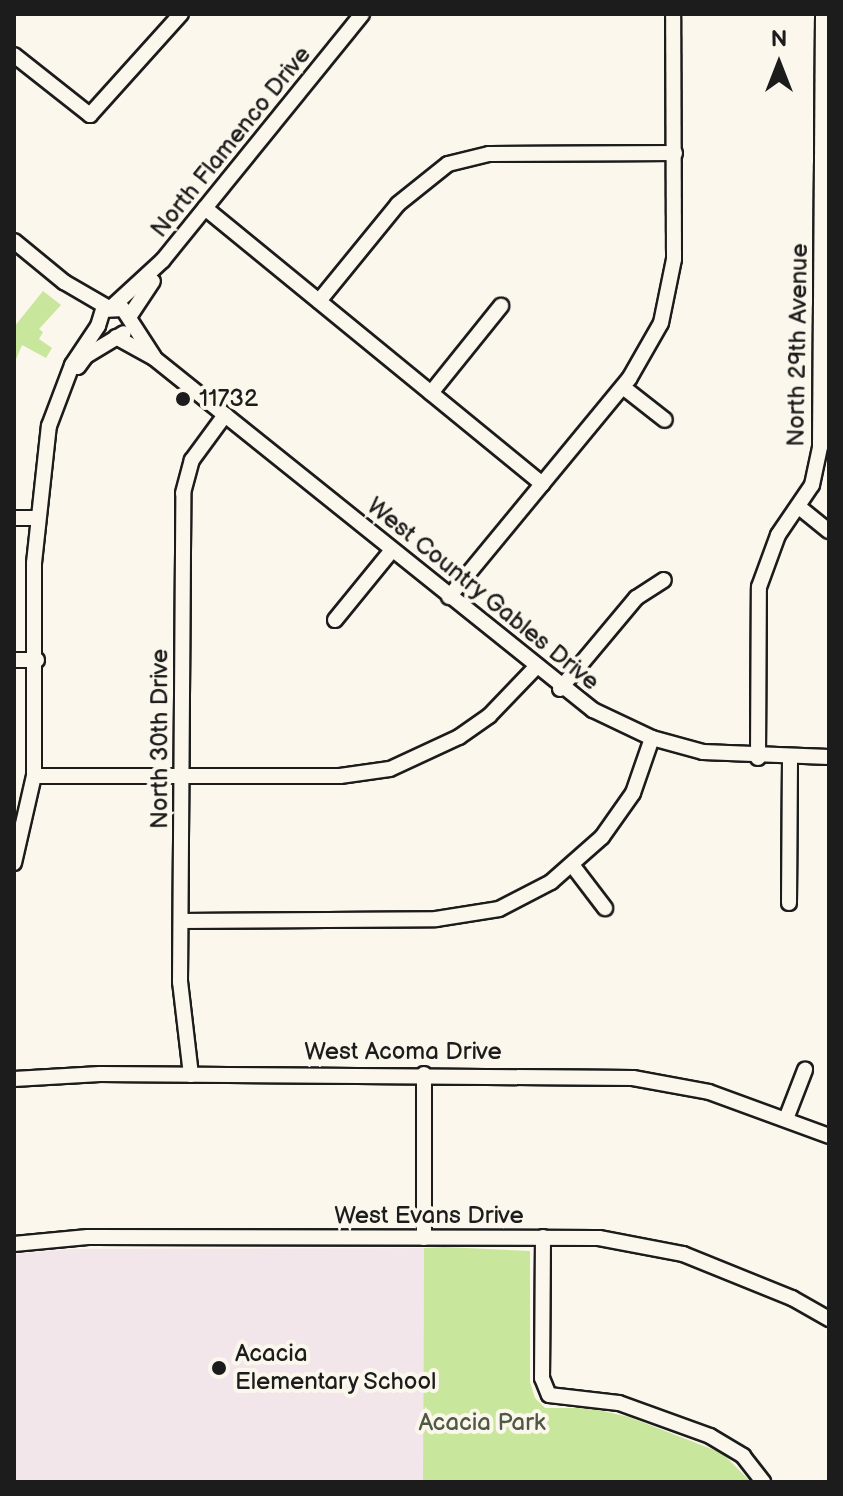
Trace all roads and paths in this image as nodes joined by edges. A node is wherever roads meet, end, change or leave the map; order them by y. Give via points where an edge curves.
1 (181, 14) edge
2 (362, 14) edge
3 (674, 14) edge
4 (823, 14) edge
5 (14, 55) edge
6 (675, 153) junction
7 (205, 208) junction
8 (825, 237) edge
9 (14, 241) edge
10 (163, 260) junction
11 (64, 282) junction
12 (319, 301) junction
13 (110, 306) junction
14 (501, 306) dead end
15 (129, 320) junction
16 (98, 324) junction
17 (114, 337) junction
18 (154, 358) junction
19 (70, 375) junction
20 (623, 387) junction
21 (431, 393) junction
22 (225, 415) junction
23 (665, 420) dead end
24 (542, 484) junction
25 (799, 507) junction
26 (14, 518) edge
27 (38, 518) junction
28 (829, 531) edge
29 (392, 550) junction
30 (664, 580) dead end
31 (449, 597) junction
32 (335, 620) dead end
33 (14, 660) edge
34 (37, 660) junction
35 (535, 668) junction
36 (560, 689) junction
37 (652, 738) junction
38 (829, 757) edge
39 (758, 758) junction
40 (790, 758) junction
41 (34, 776) junction
42 (182, 776) junction
43 (14, 863) edge
44 (573, 866) junction
45 (789, 903) dead end
46 (605, 908) dead end
47 (181, 921) junction
48 (805, 1070) dead end
49 (424, 1074) junction
50 (191, 1075) junction
51 (14, 1079) edge
52 (786, 1119) junction
53 (829, 1136) edge
54 (543, 1237) junction
55 (424, 1238) junction
56 (14, 1244) edge
57 (829, 1319) edge
58 (763, 1482) edge

1 - 5 street via 90,115
2 - 7 street, North Flamenco Drive
3 - 6 street
4 - 8 street, North 29th Avenue
6 - 12 street via 489,154 448,164 398,204
6 - 20 street via 669,300 653,342
7 - 10 street, North Flamenco Drive
7 - 12 street
8 - 25 street, North 29th Avenue via 820,446 812,485
9 - 11 street
10 - 13 street, North Flamenco Drive
10 - 15 street, North Flamenco Drive
11 - 13 street
11 - 16 street
12 - 21 street
13 - 15 street
13 - 16 street, North Flamenco Drive
14 - 21 street
15 - 17 street, North Flamenco Drive
15 - 18 street, West Country Gables Drive
16 - 17 street
16 - 19 street, North Flamenco Drive via 79,350
17 - 18 street, West Country Gables Drive
17 - 19 street, North Flamenco Drive
18 - 22 street, West Country Gables Drive
19 - 27 street via 49,426
20 - 23 street
20 - 24 street
21 - 24 street
22 - 29 street, West Country Gables Drive
22 - 42 street, North 30th Drive via 197,451 184,482
24 - 31 street
25 - 28 street
25 - 39 street, North 29th Avenue via 778,535 759,587
26 - 27 street
27 - 34 street
29 - 31 street, West Country Gables Drive
29 - 32 street
30 - 36 street via 636,598
31 - 35 street, West Country Gables Drive
33 - 34 street
34 - 41 street
35 - 36 street, West Country Gables Drive
35 - 42 street via 489,716 459,737 390,769 340,776
36 - 37 street, West Country Gables Drive
37 - 39 street, West Country Gables Drive via 703,752
37 - 44 street via 626,803
38 - 40 street, West Country Gables Drive
39 - 40 street, West Country Gables Drive
40 - 45 street
41 - 42 street
41 - 43 street
42 - 47 street, North 30th Drive
44 - 46 street
44 - 47 street via 518,901 464,917
47 - 50 street, North 30th Drive via 181,1000
48 - 52 street
49 - 50 street, West Acoma Drive
49 - 52 street, West Acoma Drive via 633,1078 709,1092
49 - 55 street
50 - 51 street, West Acoma Drive
52 - 53 street, West Acoma Drive
54 - 55 street, West Evans Drive
54 - 57 street, West Evans Drive via 654,1246 779,1292
54 - 58 street via 542,1378 549,1395 619,1403 710,1436 743,1456
55 - 56 street, West Evans Drive via 88,1237

